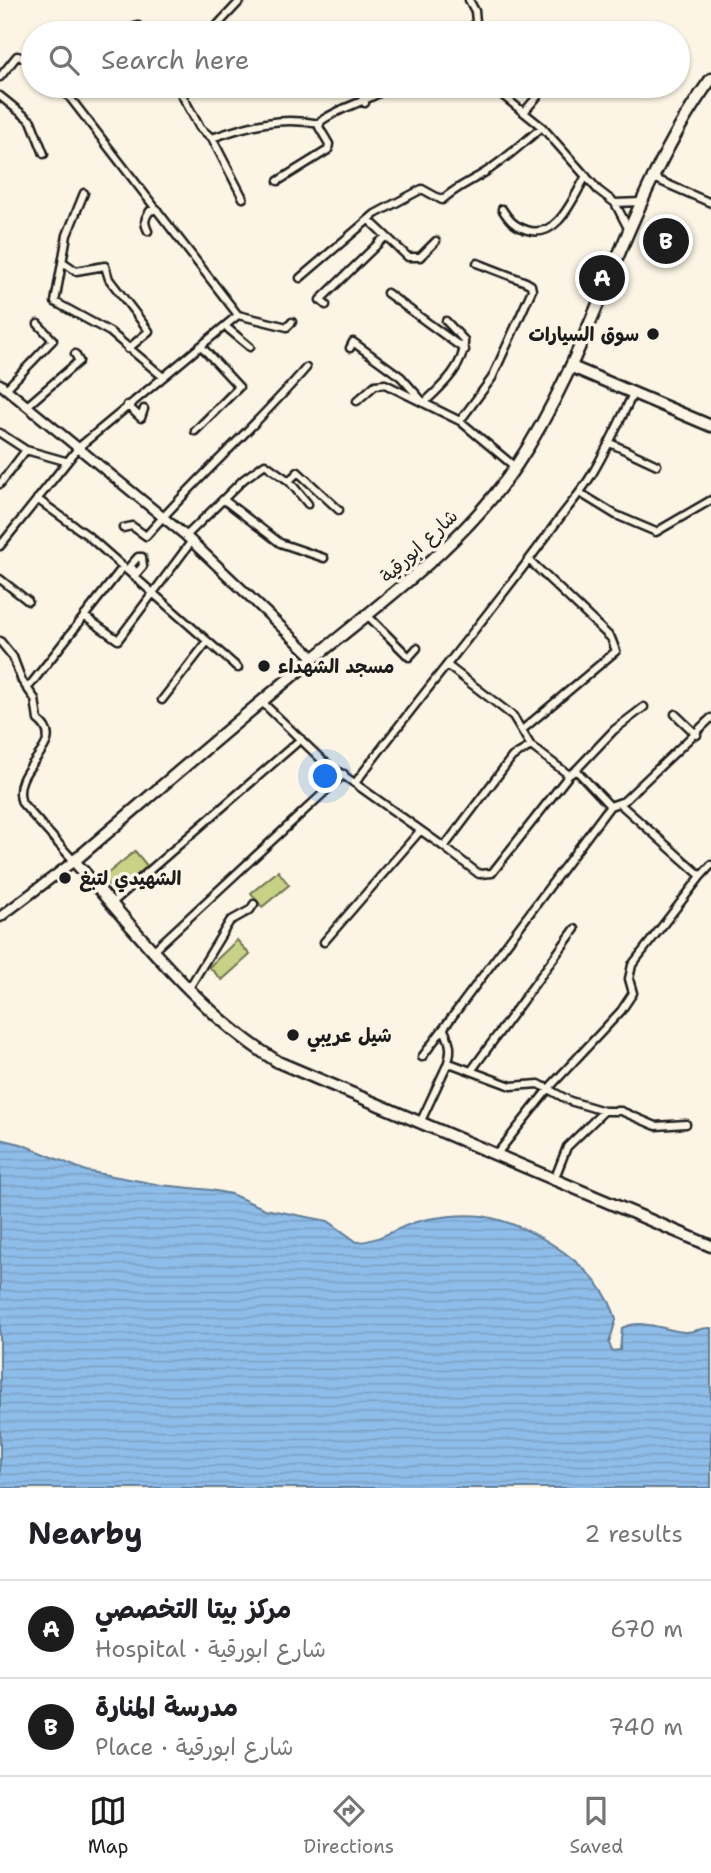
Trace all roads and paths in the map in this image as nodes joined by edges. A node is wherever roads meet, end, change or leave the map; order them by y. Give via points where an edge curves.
1 (241, 0) edge
2 (469, 0) edge
3 (221, 21) edge
4 (475, 21) edge
5 (21, 57) edge
6 (0, 77) edge
7 (711, 79) edge
8 (0, 96) edge
9 (70, 98) edge
10 (184, 98) edge
11 (363, 98) edge
12 (373, 98) edge
13 (507, 98) edge
14 (536, 98) edge
15 (365, 103) junction
16 (525, 111) junction
17 (320, 124) junction
18 (542, 127) junction
19 (212, 138) junction
20 (44, 154) dead end
21 (586, 176) junction
22 (651, 177) junction
23 (278, 181) dead end
24 (84, 193) dead end
25 (243, 198) dead end
26 (640, 202) junction
27 (615, 203) junction
28 (711, 203) edge
29 (157, 209) junction
30 (502, 209) dead end
31 (369, 220) junction
32 (629, 230) junction
33 (148, 231) dead end
34 (385, 237) junction
35 (436, 241) dead end
36 (63, 262) junction
37 (477, 263) dead end
38 (300, 278) dead end
39 (387, 293) dead end
40 (326, 304) dead end
41 (238, 315) junction
42 (446, 321) dead end
43 (292, 322) dead end
44 (38, 324) dead end
45 (226, 327) junction
46 (201, 346) junction
47 (250, 347) dead end
48 (350, 348) dead end
49 (128, 349) junction
50 (465, 350) junction
51 (75, 354) dead end
52 (572, 367) junction
53 (306, 368) dead end
54 (162, 376) junction
55 (3, 387) edge
56 (633, 394) junction
57 (357, 401) dead end
58 (424, 403) junction
59 (127, 405) junction
60 (27, 406) junction
61 (144, 409) dead end
62 (460, 421) junction
63 (711, 426) edge
64 (195, 431) dead end
65 (0, 433) edge
66 (610, 443) junction
67 (79, 447) junction
68 (26, 450) junction
69 (65, 461) junction
70 (657, 465) dead end
71 (515, 467) junction
72 (289, 481) junction
73 (0, 484) edge
74 (580, 493) junction
75 (37, 499) junction
76 (224, 500) junction
77 (711, 500) edge
78 (308, 504) dead end
79 (339, 510) dead end
80 (163, 517) junction
81 (123, 528) dead end
82 (189, 539) junction
83 (0, 546) edge
84 (324, 558) dead end
85 (529, 560) junction
86 (123, 567) junction
87 (0, 579) edge
88 (152, 593) junction
89 (28, 601) dead end
90 (84, 616) junction
91 (368, 616) junction
92 (0, 641) edge
93 (207, 642) junction
94 (417, 648) dead end
95 (314, 658) junction
96 (448, 666) junction
97 (237, 668) dead end
98 (27, 689) junction
99 (162, 700) dead end
100 (262, 702) junction
101 (645, 707) dead end
102 (675, 714) dead end
103 (711, 719) edge
104 (522, 730) junction
105 (696, 735) junction
106 (301, 739) junction
107 (531, 746) junction
108 (576, 770) junction
109 (344, 774) junction
110 (569, 775) junction
111 (356, 782) junction
112 (620, 804) junction
113 (610, 806) junction
114 (420, 831) junction
115 (444, 847) junction
116 (74, 861) junction
117 (711, 865) edge
118 (701, 876) junction
119 (112, 903) junction
120 (254, 904) dead end
121 (0, 917) edge
122 (575, 929) dead end
123 (324, 942) dead end
124 (154, 950) junction
125 (188, 988) junction
126 (444, 1030) junction
127 (422, 1057) dead end
128 (447, 1065) junction
129 (471, 1071) junction
130 (549, 1088) junction
131 (604, 1111) junction
132 (420, 1123) junction
133 (686, 1124) dead end
134 (496, 1155) junction
135 (554, 1180) junction
136 (711, 1246) edge

1 - 3 street
2 - 4 street
5 - 6 street
7 - 22 main road, شارع ابورقية via 670,139
8 - 20 street via 31,121
9 - 29 street
10 - 19 street via 200,128
11 - 15 street
12 - 15 street
13 - 16 street
14 - 16 street
15 - 17 street via 334,112
16 - 18 street
17 - 19 street via 284,119 251,124
17 - 23 street via 328,150
18 - 21 street
18 - 31 street via 442,200 422,189
19 - 25 street
21 - 27 street
21 - 30 street via 547,232 516,226
22 - 26 main road, شارع ابورقية
22 - 28 street
24 - 36 street via 67,236
26 - 27 street
26 - 32 main road, شارع ابورقية
27 - 32 street
29 - 33 street via 146,216
29 - 41 street
31 - 34 street
31 - 38 street
32 - 52 main road, شارع ابورقية
34 - 35 street via 414,259
34 - 40 street via 320,300
36 - 49 street via 55,302 110,332
36 - 49 street via 76,271 106,266 109,279 149,331
37 - 62 street via 526,282 532,290 492,378
39 - 50 street
41 - 43 street via 287,327
41 - 45 street
42 - 50 street via 464,340
44 - 55 street via 53,340
45 - 46 street
45 - 47 street
46 - 54 street
46 - 64 street via 239,387
48 - 58 street via 353,342 401,377
49 - 54 street
50 - 58 street
51 - 60 street via 79,361
52 - 56 main road
52 - 71 main road, شارع ابورقية
53 - 80 street
54 - 59 street
55 - 60 main road
56 - 63 main road
56 - 66 street
57 - 58 street via 380,382
58 - 62 street
59 - 61 street via 141,418
59 - 67 street
60 - 67 main road
62 - 71 street
65 - 68 street
66 - 70 street
66 - 74 street
67 - 69 street
67 - 80 main road
68 - 69 street
68 - 73 street
69 - 75 street
71 - 91 main road, شارع ابورقية via 458,536
72 - 76 street via 265,464
72 - 78 street
72 - 79 street via 298,471
74 - 77 street via 656,532
74 - 85 street
75 - 83 street
75 - 86 street
76 - 82 street
76 - 84 street via 280,543
80 - 81 street via 146,536 132,526
80 - 82 main road
82 - 88 street
82 - 95 main road
85 - 96 street
85 - 104 street via 611,638 615,651
86 - 88 street
86 - 90 street
87 - 89 street
88 - 90 street via 118,640
88 - 93 street
90 - 98 street
91 - 94 street via 410,657
91 - 95 main road, شارع ابورقية
92 - 98 street
93 - 97 street
93 - 99 street
95 - 100 main road, شارع ابورقية
96 - 104 street via 513,716
96 - 111 street
98 - 116 street via 35,699 38,720 49,734 48,744 19,782 18,792 22,803
100 - 106 street
100 - 116 main road, شارع ابورقية
101 - 108 street via 614,730
102 - 105 street
103 - 105 street
104 - 107 street
105 - 112 street
106 - 109 street
106 - 119 street
107 - 110 street
107 - 115 street via 512,757
108 - 110 street
108 - 113 street
109 - 111 street
109 - 124 street
110 - 115 street via 488,875 479,874
111 - 114 street
112 - 113 street
112 - 118 street
113 - 126 street
114 - 115 street
114 - 123 street
116 - 119 main road
116 - 121 main road, شارع ابورقية
117 - 118 street
118 - 130 street via 632,965 633,993 621,1011
119 - 124 main road
120 - 125 street via 230,921
122 - 129 street
124 - 125 main road
125 - 132 main road via 233,1031 278,1062
126 - 127 street
126 - 128 street via 450,1040
128 - 129 street
128 - 132 street
129 - 130 street via 511,1086 529,1083
130 - 131 street via 570,1101
130 - 134 street
131 - 133 street via 621,1111 656,1126
131 - 135 street via 567,1147
132 - 134 main road
134 - 135 main road
135 - 136 main road

